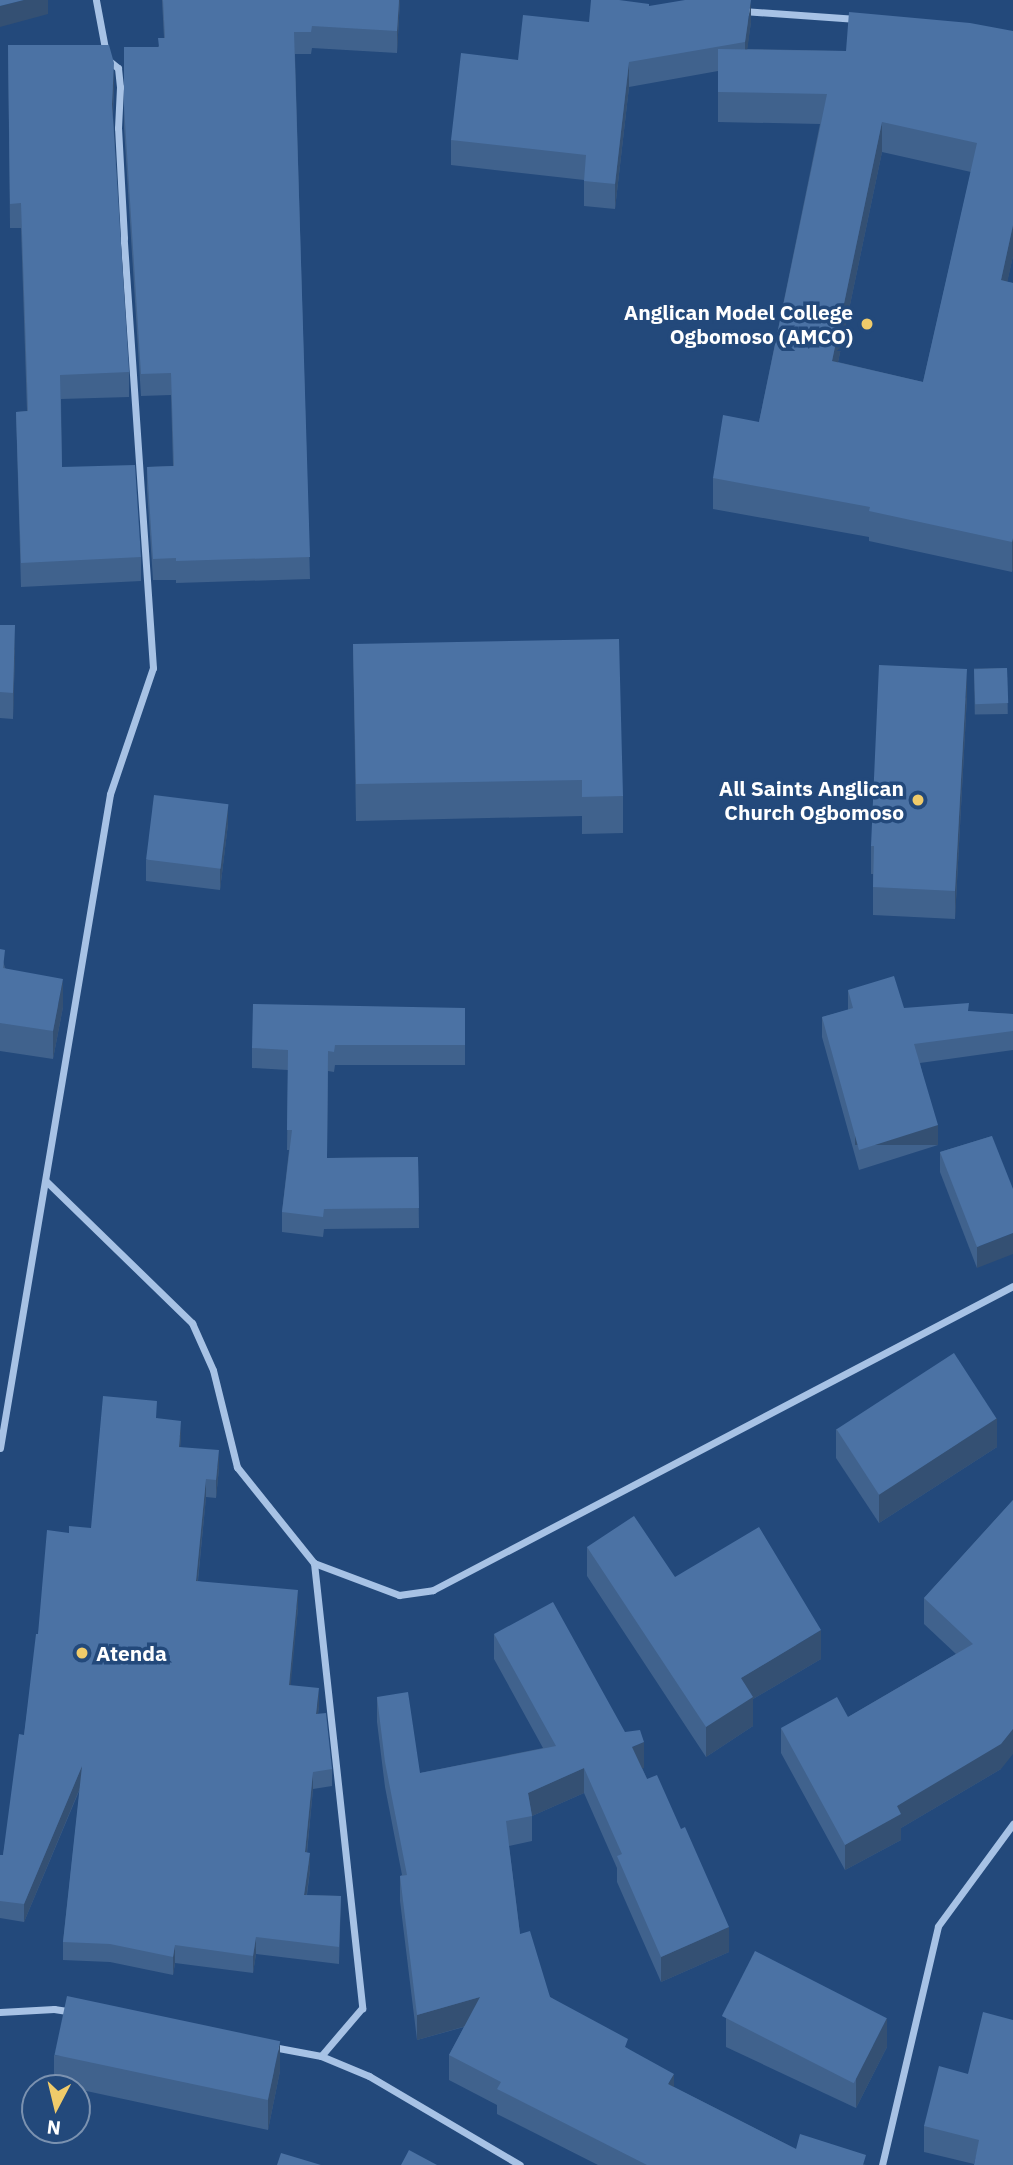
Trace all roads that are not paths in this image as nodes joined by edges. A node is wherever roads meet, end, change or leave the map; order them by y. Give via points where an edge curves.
1 (96, 0) edge
2 (735, 10) edge
3 (860, 19) edge
4 (46, 1181) junction
5 (1013, 1286) edge
6 (0, 1448) edge
7 (314, 1563) junction
8 (1013, 1824) edge
9 (0, 2012) edge
10 (81, 2013) edge
11 (268, 2046) edge
12 (321, 2056) junction
13 (520, 2165) edge
14 (882, 2165) edge

1 - 4 street via 107,59 118,68 120,87 124,238 153,668 110,794
2 - 3 street
4 - 6 street
4 - 7 street via 192,1323 213,1370 237,1467
5 - 7 street via 433,1590 399,1595
7 - 12 street via 362,2008
8 - 14 street via 938,1926
9 - 10 street via 54,2009
11 - 12 street
12 - 13 street via 369,2076

